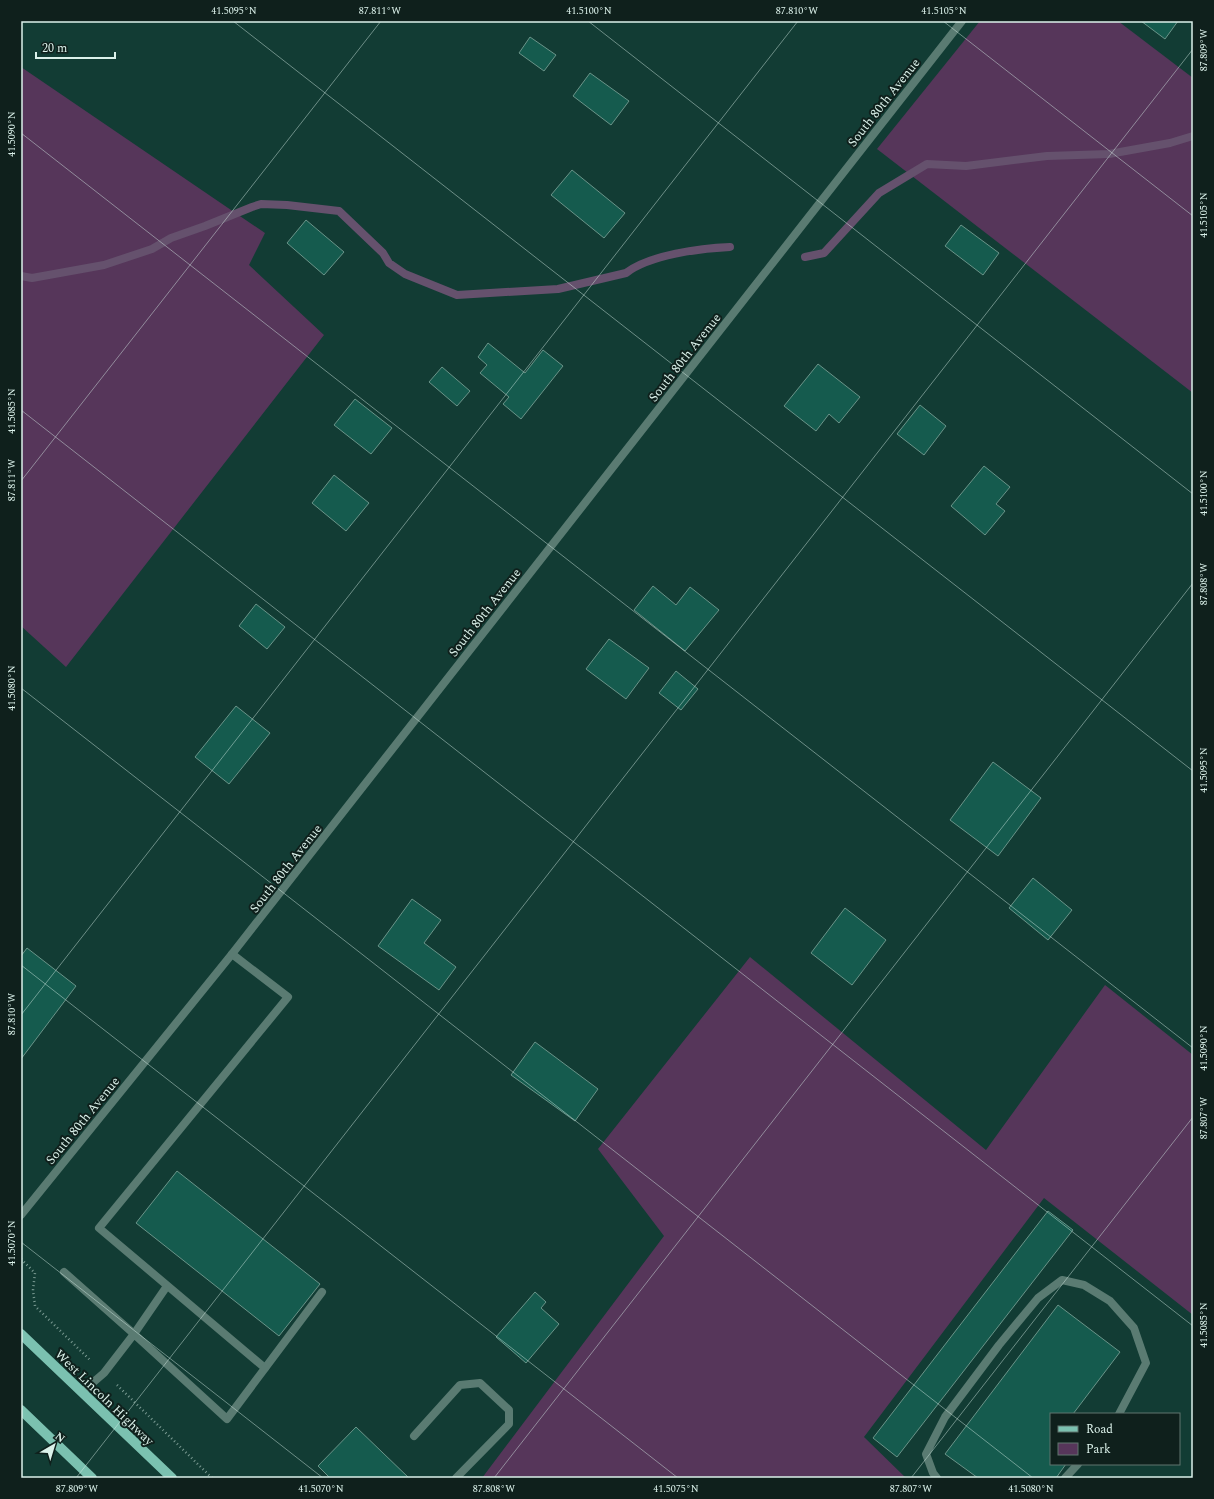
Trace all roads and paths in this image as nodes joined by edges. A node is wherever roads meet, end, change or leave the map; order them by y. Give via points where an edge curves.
1 (962, 21) edge
2 (232, 954) junction
3 (21, 1215) edge
4 (21, 1260) edge
5 (64, 1272) dead end
6 (35, 1273) dead end
7 (167, 1286) junction
8 (322, 1292) dead end
9 (21, 1334) edge
10 (134, 1334) junction
11 (265, 1368) junction
12 (82, 1392) junction
13 (21, 1410) edge
14 (1121, 1413) edge
15 (414, 1436) dead end
16 (1077, 1465) edge
17 (92, 1478) edge
18 (172, 1478) edge
19 (456, 1478) edge
20 (937, 1478) edge
21 (1065, 1478) edge

1 - 2 street, South 80th Avenue
2 - 3 street, South 80th Avenue
2 - 7 street via 288,997 99,1228
4 - 6 path
5 - 10 street
7 - 10 street
7 - 11 street
8 - 11 street
9 - 12 main road, West Lincoln Highway
10 - 11 street via 227,1419
10 - 12 street via 104,1373
12 - 18 main road, West Lincoln Highway
13 - 17 main road
14 - 20 street via 1146,1363 1134,1328 1110,1301 1084,1285 1062,1280 1038,1298 945,1417 926,1454
15 - 19 street via 460,1385 480,1383 509,1410 508,1424
16 - 21 street

